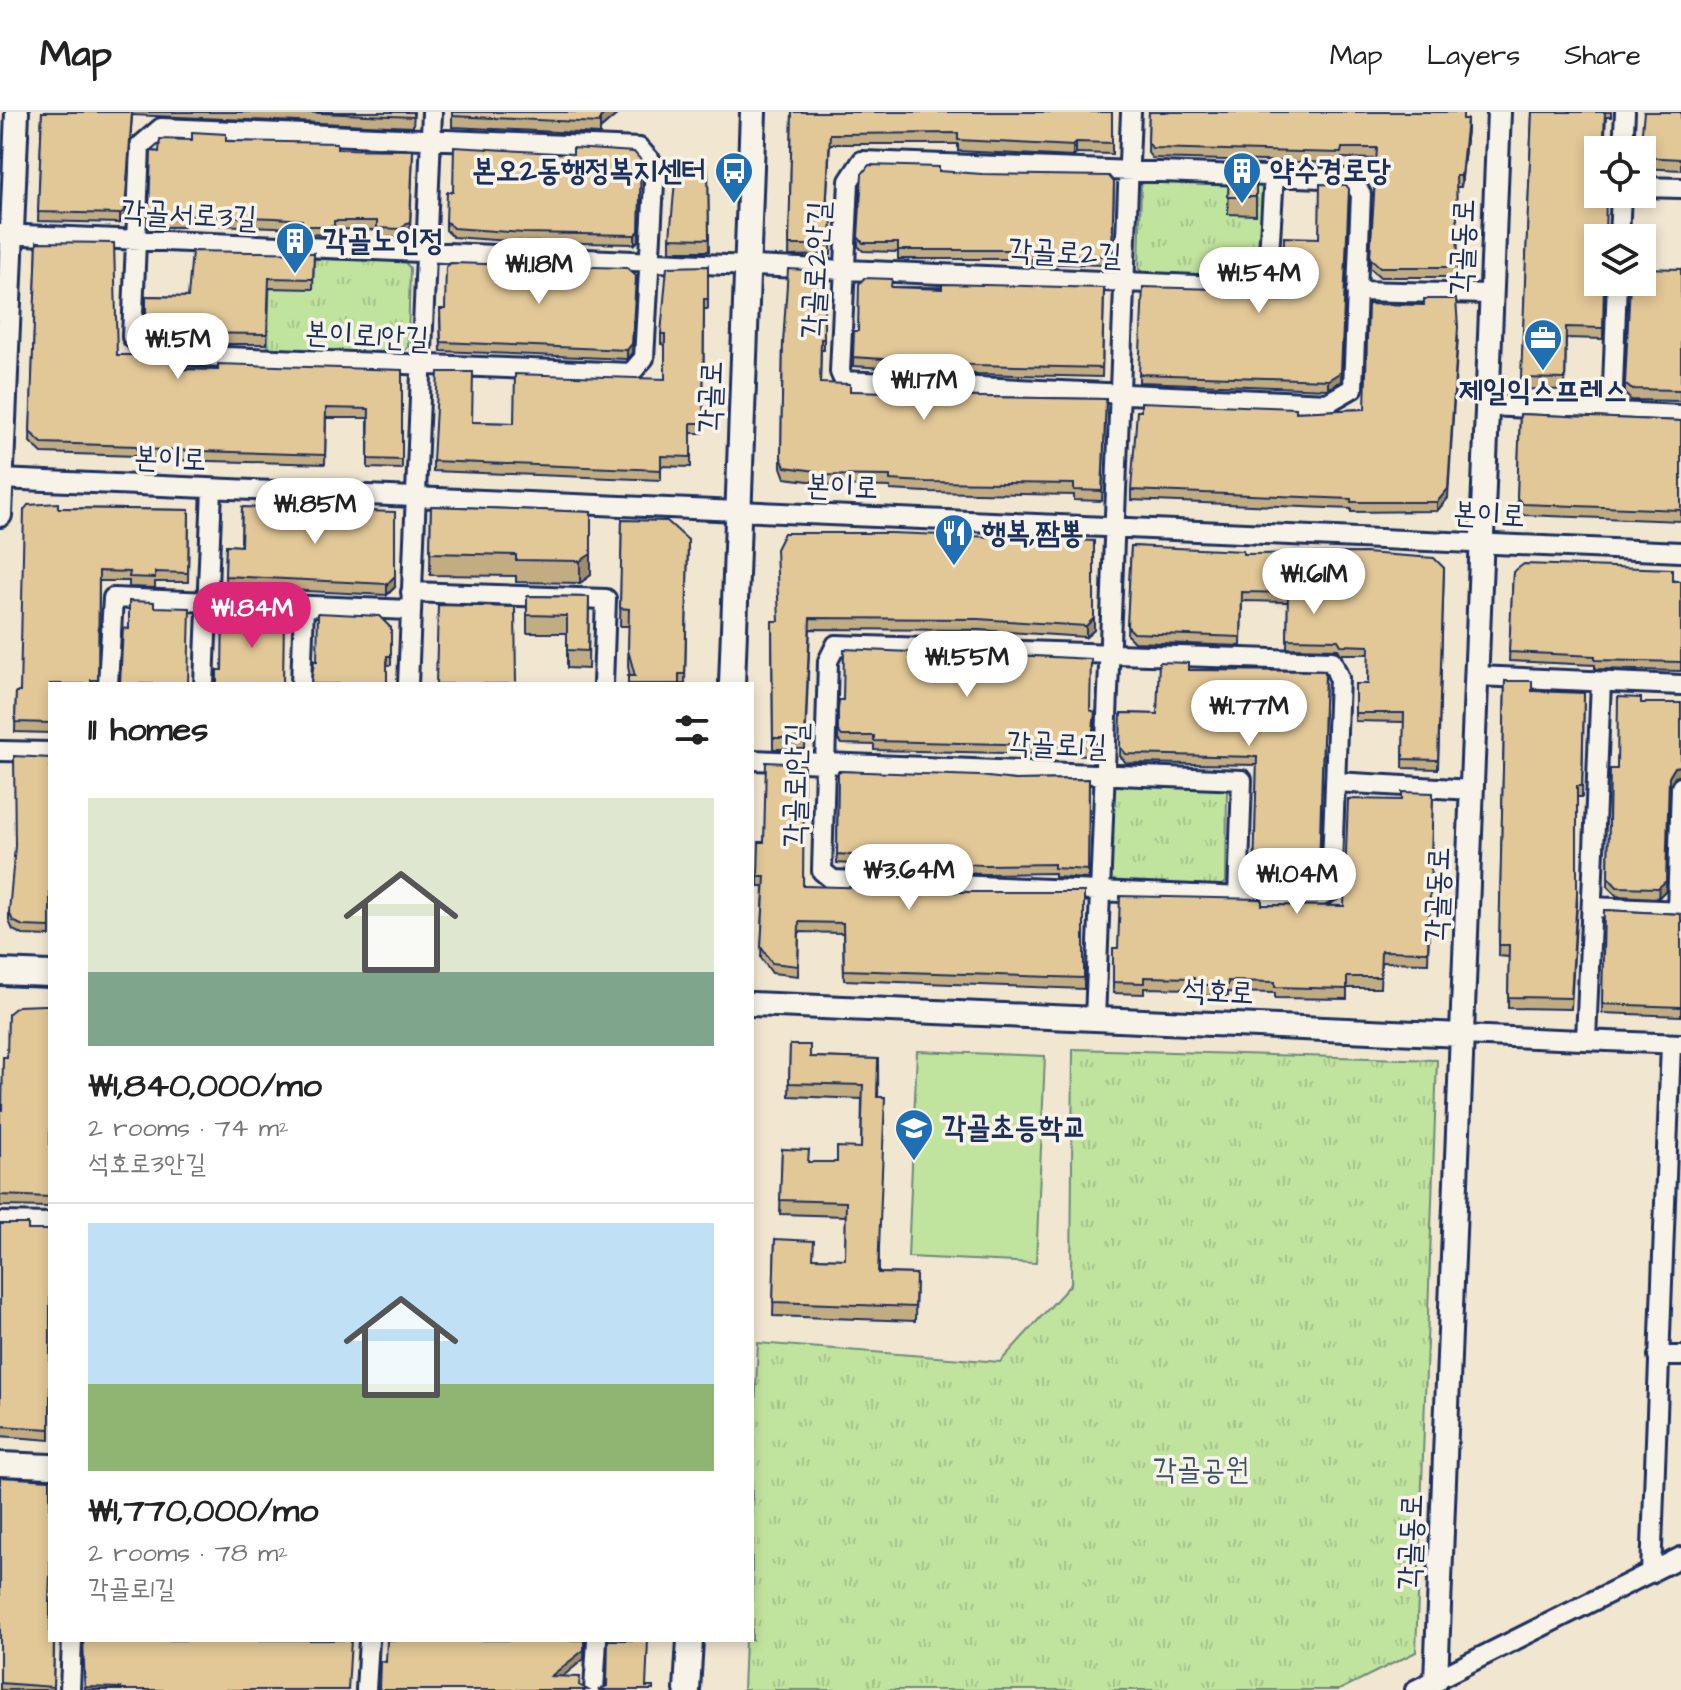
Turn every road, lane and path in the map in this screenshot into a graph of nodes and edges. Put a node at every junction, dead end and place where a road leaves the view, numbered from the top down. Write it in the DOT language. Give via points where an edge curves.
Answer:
graph roads {
  1 [pos="17,112"];
  2 [pos="432,112"];
  3 [pos="753,112"];
  4 [pos="1131,112"];
  5 [pos="1499,112"];
  6 [pos="1625,112"];
  7 [pos="1624,136"];
  8 [pos="431,139"];
  9 [pos="1129,170"];
  10 [pos="1274,174"];
  11 [pos="1656,187"];
  12 [pos="1681,188"];
  13 [pos="6,234"];
  14 [pos="137,240"];
  15 [pos="425,254"];
  16 [pos="651,262"];
  17 [pos="748,265"];
  18 [pos="844,269"];
  19 [pos="1124,284"];
  20 [pos="1356,291"];
  21 [pos="1490,294"];
  22 [pos="1616,296"];
  23 [pos="421,367"];
  24 [pos="1121,395"];
  25 [pos="1489,406"];
  26 [pos="1612,412"];
  27 [pos="1681,415"];
  28 [pos="1,479"];
  29 [pos="212,489"];
  30 [pos="415,497"];
  31 [pos="739,511"];
  32 [pos="0,515"];
  33 [pos="1116,526"];
  34 [pos="1482,542"];
  35 [pos="1681,552"];
  36 [pos="411,601"];
  37 [pos="207,602"];
  38 [pos="304,607"];
  39 [pos="1109,653"];
  40 [pos="1477,676"];
  41 [pos="108,682"];
  42 [pos="204,682"];
  43 [pos="301,682"];
  44 [pos="408,682"];
  45 [pos="603,682"];
  46 [pos="732,682"];
  47 [pos="1601,682"];
  48 [pos="1681,685"];
  49 [pos="0,751"];
  50 [pos="48,752"];
  51 [pos="754,760"];
  52 [pos="825,763"];
  53 [pos="1104,775"];
  54 [pos="1336,782"];
  55 [pos="1681,787"];
  56 [pos="1472,790"];
  57 [pos="1100,892"];
  58 [pos="1238,898"];
  59 [pos="1592,907"];
  60 [pos="1679,910"];
  61 [pos="0,972"];
  62 [pos="48,974"];
  63 [pos="754,1004"];
  64 [pos="1095,1019"];
  65 [pos="1462,1035"];
  66 [pos="1586,1040"];
  67 [pos="1676,1044"];
  68 [pos="0,1222"];
  69 [pos="48,1223"];
  70 [pos="1658,1356"];
  71 [pos="1681,1356"];
  72 [pos="0,1464"];
  73 [pos="48,1466"];
  74 [pos="1681,1557"];
  75 [pos="1651,1573"];
  76 [pos="72,1642"];
  77 [pos="369,1642"];
  78 [pos="597,1642"];
  79 [pos="690,1642"];
  80 [pos="1426,1685"];
  81 [pos="70,1690"];
  82 [pos="366,1690"];
  83 [pos="594,1690"];
  84 [pos="687,1690"];
  1 -- 13 [label="street"];
  2 -- 8 [label="street"];
  3 -- 17 [label="main road, 각골로"];
  4 -- 9 [label="street"];
  5 -- 21 [label="street, 각골동로"];
  6 -- 7 [label="street"];
  8 -- 14 [label="street, 본이로1안길" via="161,128 140,146"];
  8 -- 15 [label="street"];
  8 -- 16 [label="street, 본이로1안길" via="639,148 655,166"];
  9 -- 10 [label="street, 각골로2안길"];
  9 -- 18 [label="street, 각골로2안길" via="862,161 849,181"];
  9 -- 19 [label="street"];
  10 -- 19 [label="street, 각골로2길" via="1267,288"];
  10 -- 20 [label="street, 각골로2안길" via="1351,179 1361,194"];
  11 -- 12 [label="street"];
  13 -- 14 [label="street, 각골서로3길"];
  13 -- 28 [label="street"];
  14 -- 15 [label="street, 각골서로3길"];
  14 -- 23 [label="street, 본이로1안길" via="132,337 148,354"];
  15 -- 16 [label="street, 각골서로3길"];
  15 -- 23 [label="street"];
  16 -- 17 [label="street, 각골서로3길"];
  16 -- 23 [label="street, 본이로1안길" via="644,358 631,373"];
  17 -- 18 [label="street, 각골로2길"];
  17 -- 31 [label="main road, 각골로"];
  18 -- 19 [label="street, 각골로2길"];
  18 -- 24 [label="street, 각골로2안길" via="844,381"];
  19 -- 24 [label="street"];
  20 -- 21 [label="street"];
  20 -- 24 [label="street, 각골로2안길" via="1353,388 1327,403"];
  21 -- 25 [label="street, 각골동로"];
  22 -- 26 [label="street"];
  23 -- 30 [label="street"];
  24 -- 33 [label="street"];
  25 -- 26 [label="street"];
  25 -- 34 [label="street, 각골동로"];
  26 -- 27 [label="street"];
  28 -- 29 [label="street, 본이로"];
  28 -- 32 [label="street"];
  29 -- 30 [label="street, 본이로"];
  29 -- 37 [label="street"];
  30 -- 31 [label="street, 본이로"];
  30 -- 36 [label="street"];
  31 -- 33 [label="street, 본이로"];
  31 -- 46 [label="main road, 각골로"];
  33 -- 34 [label="street, 본이로"];
  33 -- 39 [label="street"];
  34 -- 35 [label="street, 본이로"];
  34 -- 40 [label="street, 각골동로"];
  36 -- 38 [label="street"];
  36 -- 44 [label="street"];
  36 -- 45 [label="street" via="606,599"];
  37 -- 38 [label="street"];
  37 -- 41 [label="street" via="113,598"];
  37 -- 42 [label="street"];
  38 -- 43 [label="street"];
  39 -- 52 [label="street, 각골로1안길" via="836,645 828,661"];
  39 -- 53 [label="street"];
  39 -- 54 [label="street, 각골로1안길" via="1332,661 1339,678"];
  40 -- 47 [label="street"];
  40 -- 56 [label="street, 각골동로"];
  47 -- 48 [label="street"];
  47 -- 59 [label="street"];
  49 -- 50 [label="street"];
  51 -- 52 [label="street, 각골로1길"];
  52 -- 53 [label="street, 각골로1길"];
  52 -- 57 [label="street, 각골로1안길" via="822,871 833,880"];
  53 -- 57 [label="street"];
  53 -- 58 [label="street, 각골로1길" via="1242,780"];
  54 -- 56 [label="street"];
  54 -- 58 [label="street, 각골로1안길" via="1331,891 1314,900"];
  55 -- 60 [label="street"];
  56 -- 65 [label="street, 각골동로"];
  57 -- 58 [label="street, 각골로1안길"];
  57 -- 64 [label="street"];
  59 -- 60 [label="street"];
  59 -- 66 [label="street"];
  61 -- 62 [label="main road"];
  63 -- 64 [label="street, 석호로"];
  64 -- 65 [label="street, 석호로"];
  65 -- 66 [label="street, 석호로"];
  65 -- 80 [label="street, 각골동로"];
  66 -- 67 [label="street, 석호로"];
  67 -- 70 [label="street"];
  68 -- 69 [label="street"];
  70 -- 71 [label="street"];
  70 -- 75 [label="street"];
  72 -- 73 [label="street"];
  74 -- 75 [label="street"];
  75 -- 80 [label="street"];
  76 -- 81 [label="street"];
  77 -- 82 [label="street"];
  78 -- 83 [label="street"];
  79 -- 84 [label="main road"];
}
